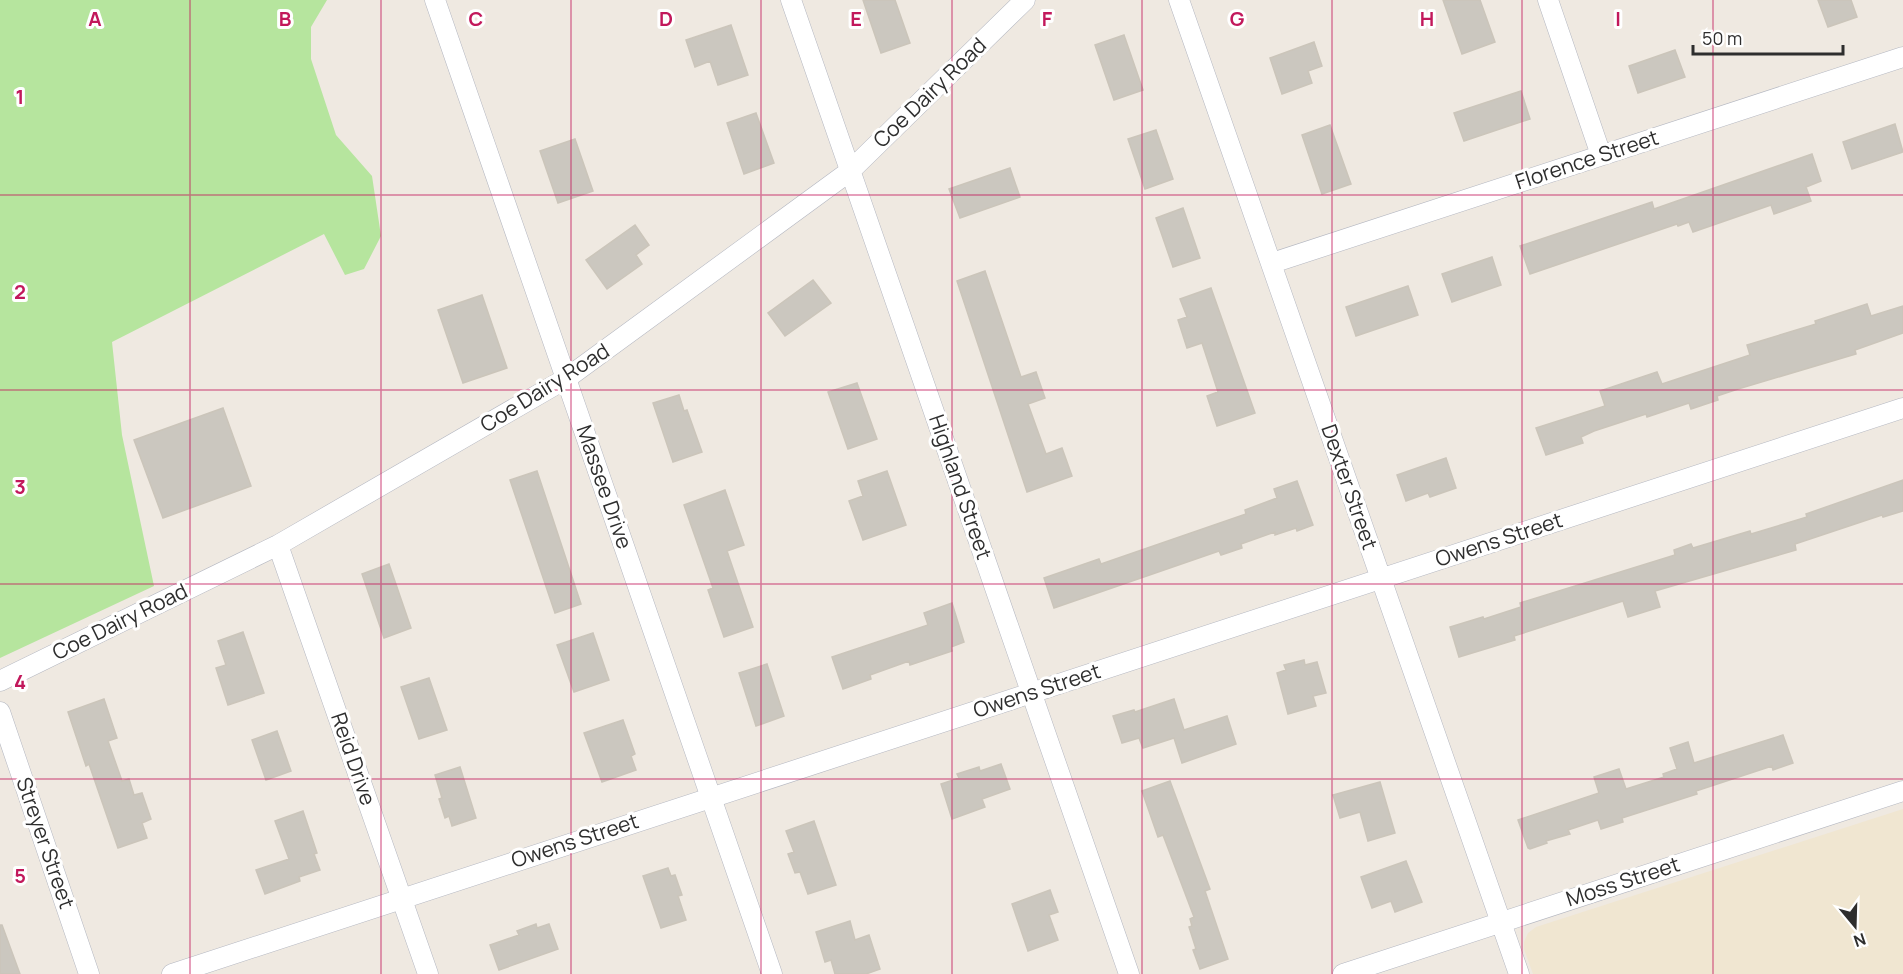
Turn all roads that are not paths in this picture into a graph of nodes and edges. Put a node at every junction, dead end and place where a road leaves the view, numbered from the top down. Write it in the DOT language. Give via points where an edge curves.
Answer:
graph roads {
  1 [pos="435,0"];
  2 [pos="791,0"];
  3 [pos="1025,0"];
  4 [pos="1179,0"];
  5 [pos="1548,0"];
  6 [pos="1903,57"];
  7 [pos="1601,155"];
  8 [pos="850,171"];
  9 [pos="1272,263"];
  10 [pos="567,378"];
  11 [pos="1903,408"];
  12 [pos="278,545"];
  13 [pos="1381,578"];
  14 [pos="0,681"];
  15 [pos="1031,693"];
  16 [pos="0,712"];
  17 [pos="1903,791"];
  18 [pos="711,797"];
  19 [pos="402,898"];
  20 [pos="1500,921"];
  21 [pos="89,974"];
  22 [pos="172,974"];
  23 [pos="428,974"];
  24 [pos="772,974"];
  25 [pos="1129,974"];
  26 [pos="1343,974"];
  27 [pos="1519,974"];
  1 -- 10 [label="street, Massee Drive"];
  2 -- 8 [label="street, Highland Street"];
  3 -- 8 [label="street, Coe Dairy Road"];
  4 -- 9 [label="street, Dexter Street"];
  5 -- 7 [label="street"];
  6 -- 7 [label="street, Florence Street"];
  7 -- 9 [label="street, Florence Street"];
  8 -- 10 [label="street, Coe Dairy Road"];
  8 -- 15 [label="street, Highland Street"];
  9 -- 13 [label="street, Dexter Street"];
  10 -- 12 [label="street, Coe Dairy Road"];
  10 -- 18 [label="street, Massee Drive"];
  11 -- 13 [label="street, Owens Street"];
  12 -- 14 [label="street, Coe Dairy Road"];
  12 -- 19 [label="street, Reid Drive"];
  13 -- 15 [label="street, Owens Street"];
  13 -- 20 [label="street, Dexter Street"];
  15 -- 18 [label="street, Owens Street"];
  15 -- 25 [label="street, Highland Street"];
  16 -- 21 [label="street, Streyer Street"];
  17 -- 20 [label="street, Moss Street"];
  18 -- 19 [label="street, Owens Street"];
  18 -- 24 [label="street, Massee Drive"];
  19 -- 22 [label="street, Owens Street"];
  19 -- 23 [label="street, Reid Drive"];
  20 -- 26 [label="street, Moss Street"];
  20 -- 27 [label="street, Dexter Street"];
}
